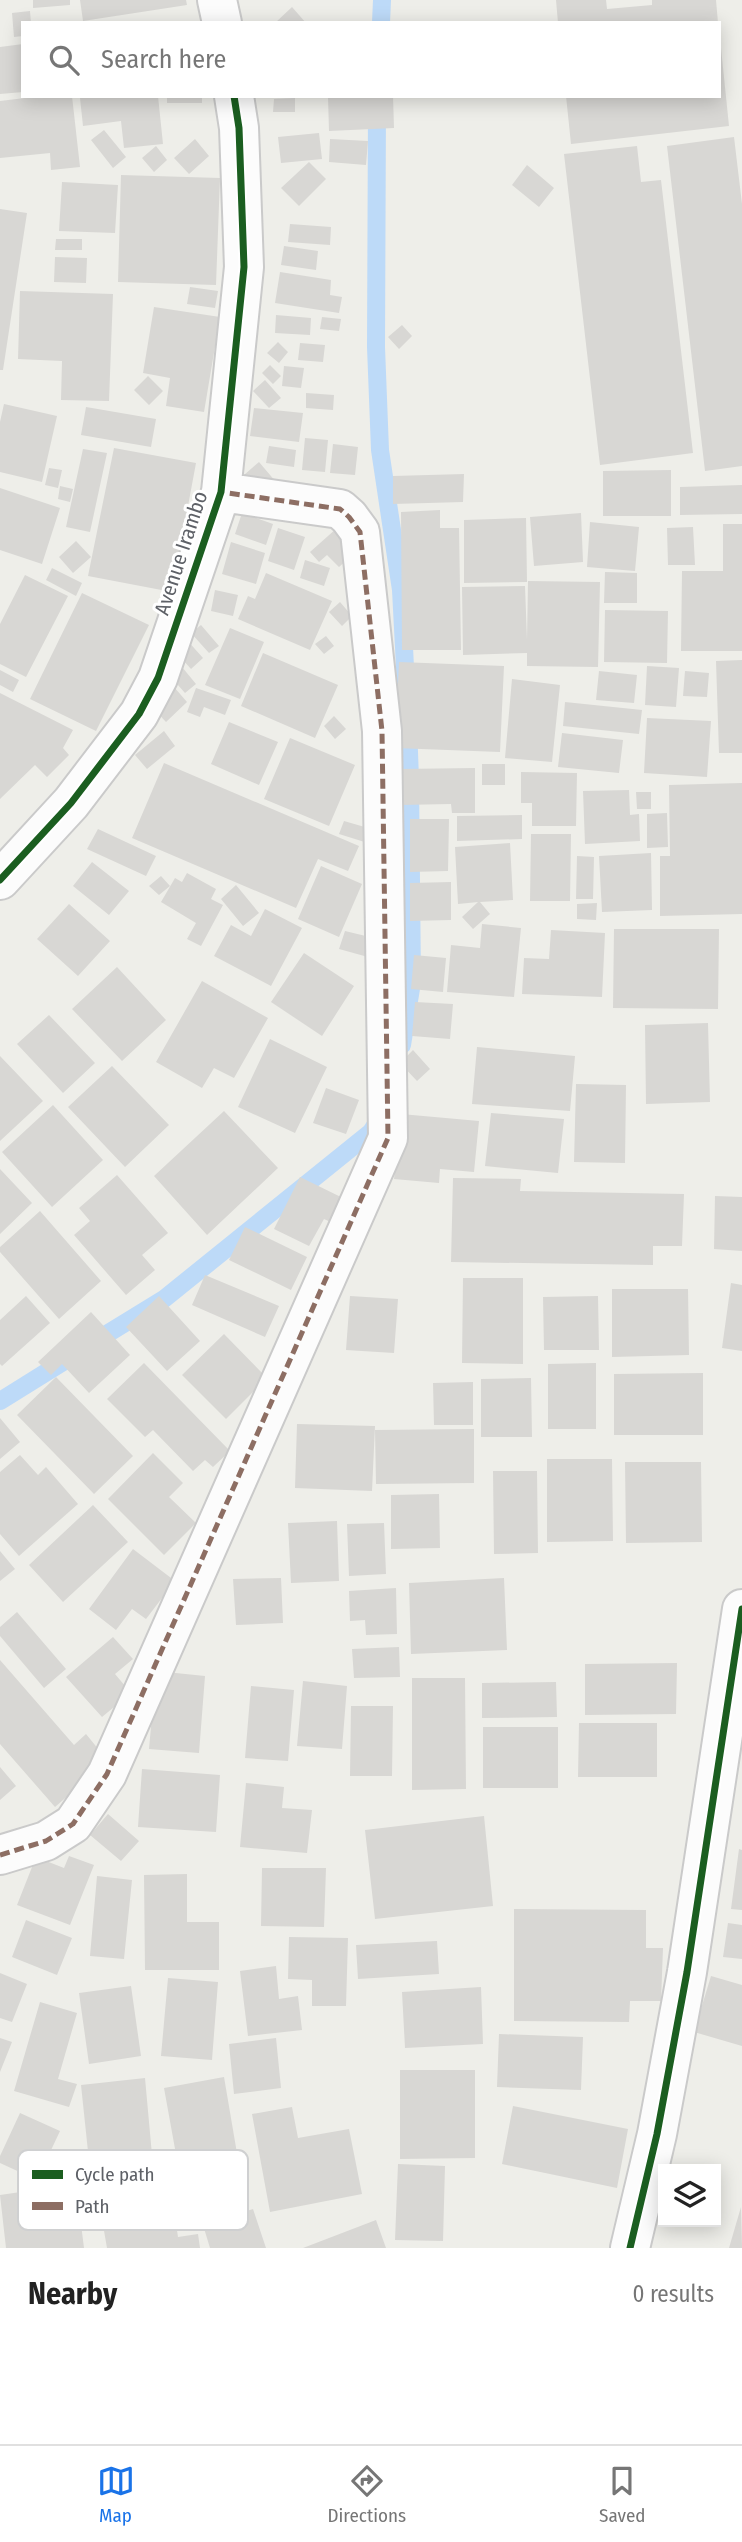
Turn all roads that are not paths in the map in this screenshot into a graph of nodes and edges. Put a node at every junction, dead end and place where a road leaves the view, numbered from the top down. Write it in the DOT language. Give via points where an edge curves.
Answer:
graph roads {
  1 [pos="218,0"];
  2 [pos="222,21"];
  3 [pos="234,98"];
  4 [pos="221,492"];
  5 [pos="0,880"];
  6 [pos="742,1609"];
  7 [pos="0,1855"];
  8 [pos="630,2248"];
  1 -- 2 [label="street"];
  3 -- 4 [label="street, Avenue Irambo" via="244,267"];
  4 -- 5 [label="street, Avenue Irambo" via="158,678 139,714 71,803"];
  4 -- 7 [label="street" via="340,509 360,532 382,731 388,1138 107,1774 73,1824 46,1841"];
  6 -- 8 [label="street" via="687,1972"];
}
